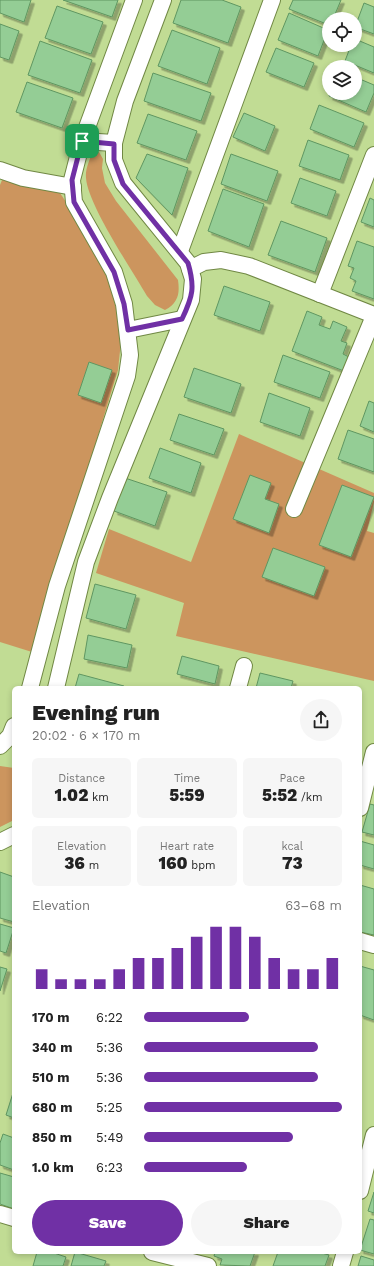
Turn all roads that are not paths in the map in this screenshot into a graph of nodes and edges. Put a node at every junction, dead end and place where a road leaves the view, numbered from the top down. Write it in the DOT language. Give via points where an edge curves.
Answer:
graph roads {
  1 [pos="134,0"];
  2 [pos="163,0"];
  3 [pos="272,0"];
  4 [pos="82,141"];
  5 [pos="114,144"];
  6 [pos="374,155"];
  7 [pos="0,170"];
  8 [pos="73,187"];
  9 [pos="180,251"];
  10 [pos="190,269"];
  11 [pos="320,294"];
  12 [pos="374,316"];
  13 [pos="182,319"];
  14 [pos="128,330"];
  15 [pos="294,509"];
  16 [pos="244,666"];
  17 [pos="31,686"];
  18 [pos="56,686"];
  19 [pos="239,686"];
  20 [pos="374,752"];
  21 [pos="362,800"];
  22 [pos="12,836"];
  23 [pos="0,843"];
  24 [pos="12,849"];
  25 [pos="362,942"];
  26 [pos="374,945"];
  27 [pos="374,1135"];
  28 [pos="362,1183"];
  29 [pos="0,1214"];
  30 [pos="12,1217"];
  31 [pos="164,1254"];
  32 [pos="344,1254"];
  33 [pos="199,1260"];
  34 [pos="341,1266"];
  1 -- 4 [label="street"];
  2 -- 5 [label="street" via="125,101"];
  3 -- 9 [label="street"];
  4 -- 5 [label="street"];
  4 -- 8 [label="street" via="72,180"];
  5 -- 9 [label="street" via="114,160 123,184"];
  6 -- 11 [label="street"];
  7 -- 8 [label="street" via="44,183"];
  8 -- 14 [label="street" via="74,202 114,272 124,304"];
  9 -- 10 [label="street"];
  10 -- 11 [label="street" via="204,262 221,260 248,266"];
  10 -- 13 [label="street" via="193,279 191,300"];
  11 -- 12 [label="street"];
  12 -- 15 [label="street"];
  13 -- 14 [label="street"];
  13 -- 18 [label="street" via="86,562"];
  14 -- 17 [label="street" via="130,355 127,376 57,586"];
  16 -- 19 [label="street"];
  20 -- 21 [label="street"];
  22 -- 23 [label="street"];
  23 -- 24 [label="street"];
  25 -- 26 [label="street"];
  27 -- 28 [label="street"];
  29 -- 30 [label="street"];
  31 -- 33 [label="street"];
  32 -- 34 [label="street"];
}
